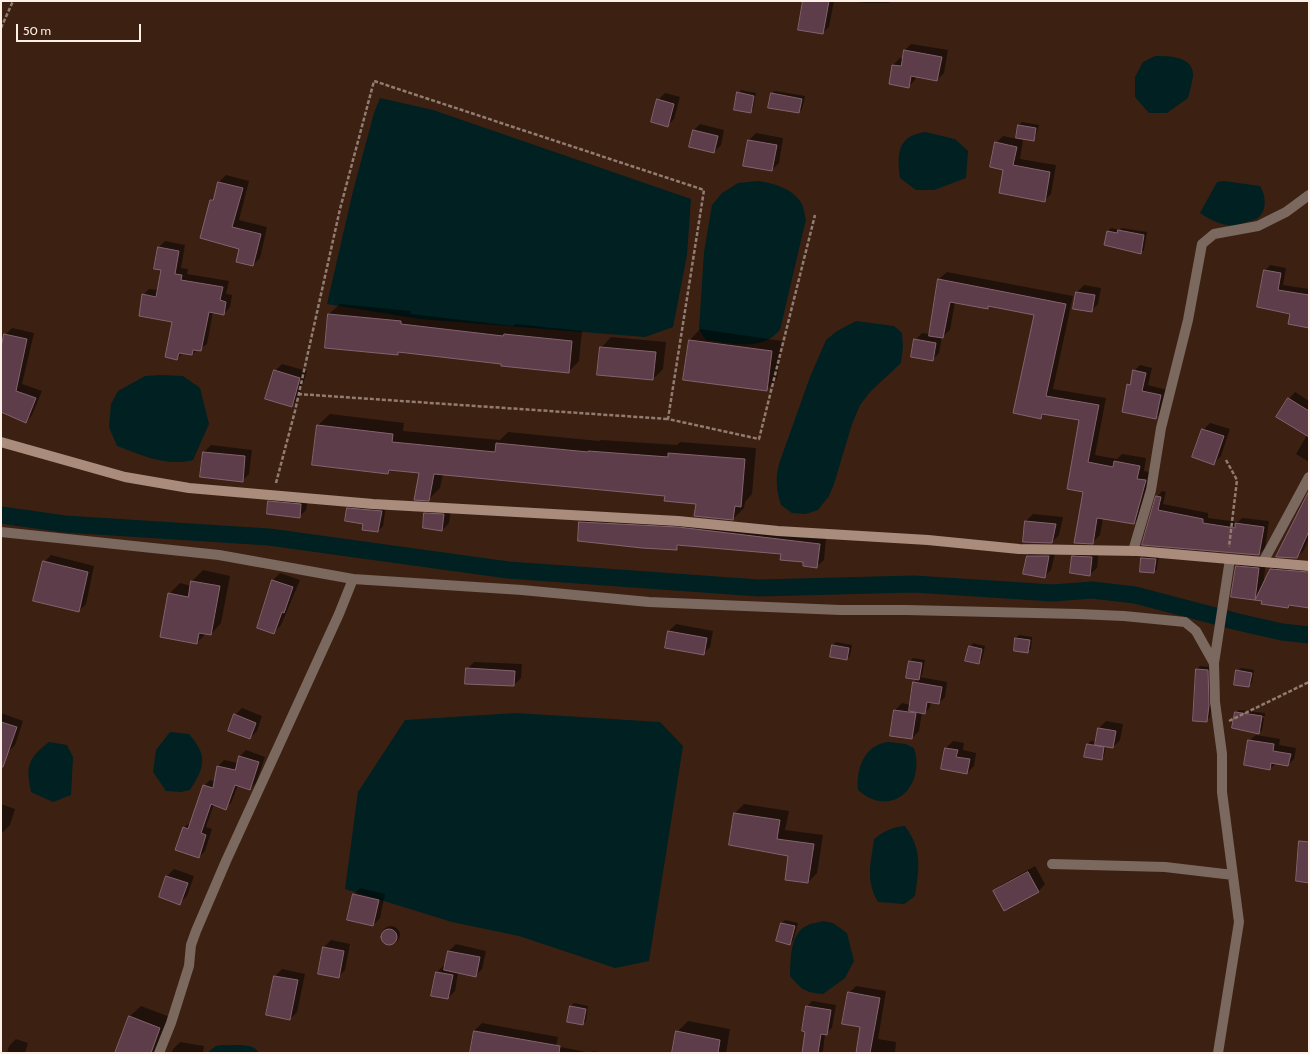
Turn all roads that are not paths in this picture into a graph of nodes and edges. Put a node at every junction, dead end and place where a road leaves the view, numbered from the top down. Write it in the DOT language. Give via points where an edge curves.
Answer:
graph roads {
  1 [pos="1309,195"];
  2 [pos="1,442"];
  3 [pos="1309,477"];
  4 [pos="1,532"];
  5 [pos="1133,551"];
  6 [pos="1229,559"];
  7 [pos="1263,562"];
  8 [pos="1309,566"];
  9 [pos="353,579"];
  10 [pos="1214,663"];
  11 [pos="1052,864"];
  12 [pos="1233,875"];
  13 [pos="158,1053"];
  14 [pos="1218,1053"];
  1 -- 5 [label="street" via="1286,212 1258,226 1214,234 1202,244 1188,320 1161,428 1151,490"];
  2 -- 5 [label="street" via="125,477 189,488 373,504 678,521 778,531 928,540 1019,550"];
  3 -- 7 [label="street"];
  4 -- 9 [label="street" via="219,555"];
  5 -- 6 [label="street"];
  6 -- 7 [label="street"];
  6 -- 10 [label="street"];
  7 -- 8 [label="street"];
  9 -- 10 [label="street" via="746,608 1124,616 1185,622 1196,631"];
  9 -- 13 [label="street" via="196,932 191,946 189,966 171,1023"];
  10 -- 12 [label="street" via="1215,702 1222,754 1222,792"];
  11 -- 12 [label="street" via="1165,867"];
  12 -- 14 [label="street" via="1239,922"];
}
